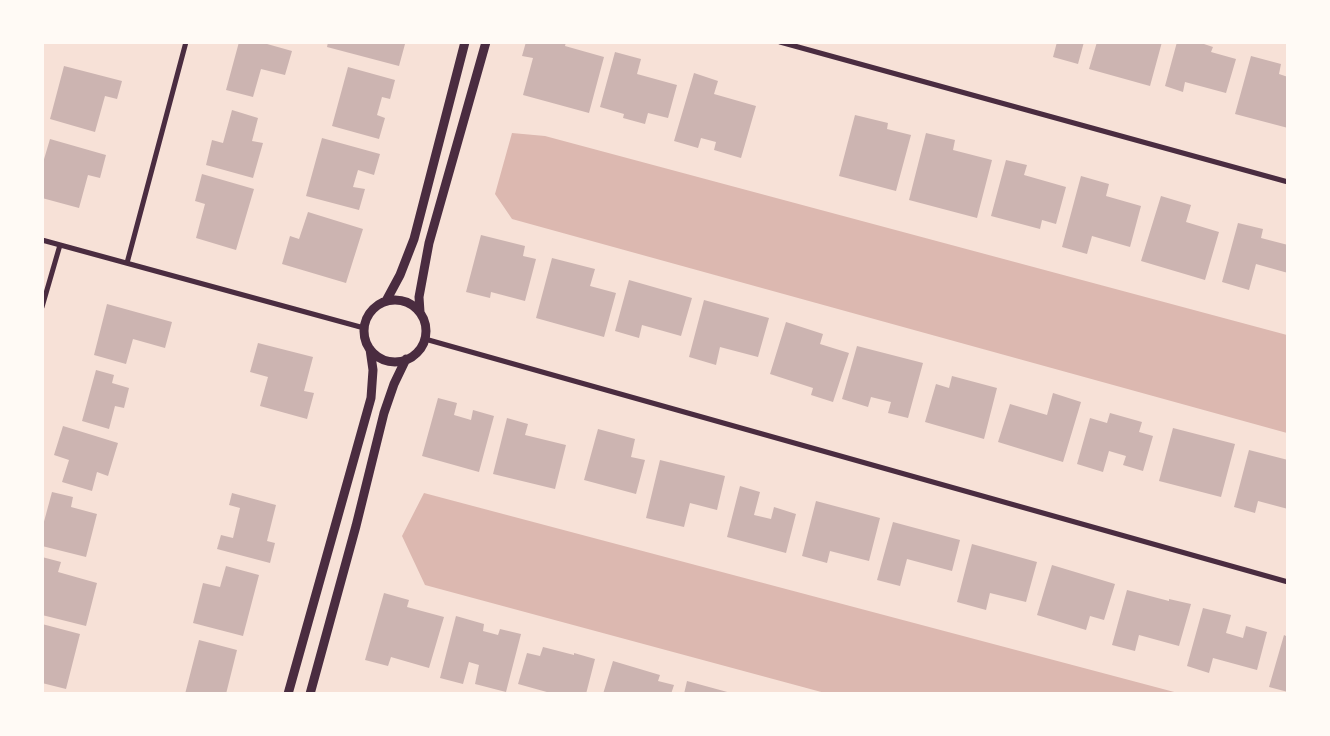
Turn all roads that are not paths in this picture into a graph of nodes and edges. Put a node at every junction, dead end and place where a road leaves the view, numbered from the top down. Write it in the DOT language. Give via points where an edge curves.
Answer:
graph roads {
  1 [pos="186,42"];
  2 [pos="465,42"];
  3 [pos="486,42"];
  4 [pos="780,42"];
  5 [pos="1288,182"];
  6 [pos="42,240"];
  7 [pos="60,245"];
  8 [pos="127,263"];
  9 [pos="386,301"];
  10 [pos="42,307"];
  11 [pos="420,312"];
  12 [pos="364,328"];
  13 [pos="425,339"];
  14 [pos="370,349"];
  15 [pos="406,359"];
  16 [pos="1288,582"];
  17 [pos="288,694"];
  18 [pos="310,694"];
  1 -- 8 [label="street"];
  2 -- 9 [label="street" via="414,239"];
  3 -- 11 [label="street" via="429,244 419,297"];
  4 -- 5 [label="street"];
  6 -- 7 [label="street"];
  7 -- 8 [label="street"];
  7 -- 10 [label="street"];
  8 -- 12 [label="street"];
  9 -- 11 [label="street" via="404,301"];
  9 -- 12 [label="street" via="371,311"];
  11 -- 13 [label="street" via="426,329"];
  12 -- 14 [label="street"];
  13 -- 15 [label="street" via="415,355"];
  13 -- 16 [label="street"];
  14 -- 15 [label="street" via="390,361"];
  14 -- 17 [label="street" via="373,370 371,398"];
  15 -- 18 [label="street" via="384,413"];
}
